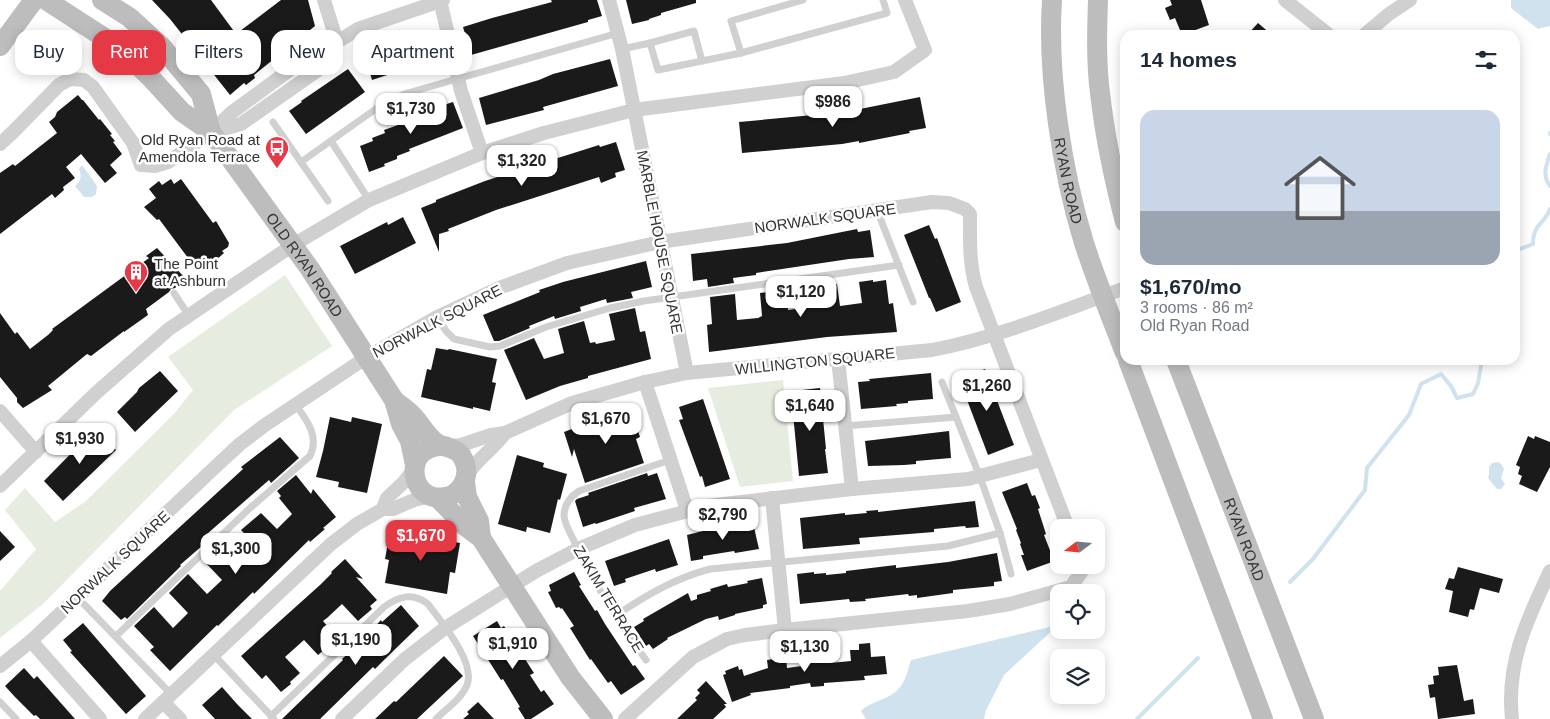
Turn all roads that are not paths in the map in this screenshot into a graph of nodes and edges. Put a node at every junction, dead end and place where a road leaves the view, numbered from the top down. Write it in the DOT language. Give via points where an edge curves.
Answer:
graph roads {
  1 [pos="34,0"];
  2 [pos="46,0"];
  3 [pos="102,0"];
  4 [pos="324,0"];
  5 [pos="441,0"];
  6 [pos="609,0"];
  7 [pos="803,0"];
  8 [pos="883,0"];
  9 [pos="905,0"];
  10 [pos="1052,0"];
  11 [pos="1098,0"];
  12 [pos="1286,0"];
  13 [pos="1410,0"];
  14 [pos="333,30"];
  15 [pos="1323,30"];
  16 [pos="1370,30"];
  17 [pos="618,33"];
  18 [pos="343,38"];
  19 [pos="650,43"];
  20 [pos="0,46"];
  21 [pos="622,50"];
  22 [pos="741,53"];
  23 [pos="702,61"];
  24 [pos="310,75"];
  25 [pos="458,78"];
  26 [pos="634,110"];
  27 [pos="273,122"];
  28 [pos="211,132"];
  29 [pos="331,141"];
  30 [pos="0,144"];
  31 [pos="482,153"];
  32 [pos="301,162"];
  33 [pos="369,200"];
  34 [pos="328,201"];
  35 [pos="1120,203"];
  36 [pos="877,210"];
  37 [pos="660,242"];
  38 [pos="293,245"];
  39 [pos="899,265"];
  40 [pos="1120,290"];
  41 [pos="174,293"];
  42 [pos="671,296"];
  43 [pos="1103,296"];
  44 [pos="913,302"];
  45 [pos="189,316"];
  46 [pos="437,317"];
  47 [pos="994,336"];
  48 [pos="1120,340"];
  49 [pos="367,357"];
  50 [pos="838,359"];
  51 [pos="1130,365"];
  52 [pos="1178,365"];
  53 [pos="687,374"];
  54 [pos="645,382"];
  55 [pos="942,382"];
  56 [pos="394,400"];
  57 [pos="295,403"];
  58 [pos="0,411"];
  59 [pos="956,417"];
  60 [pos="846,426"];
  61 [pos="505,433"];
  62 [pos="446,446"];
  63 [pos="36,452"];
  64 [pos="670,460"];
  65 [pos="1041,460"];
  66 [pos="415,467"];
  67 [pos="980,477"];
  68 [pos="465,480"];
  69 [pos="0,486"];
  70 [pos="852,489"];
  71 [pos="435,497"];
  72 [pos="772,498"];
  73 [pos="383,509"];
  74 [pos="687,510"];
  75 [pos="1064,519"];
  76 [pos="1000,533"];
  77 [pos="481,538"];
  78 [pos="578,549"];
  79 [pos="779,563"];
  80 [pos="1550,571"];
  81 [pos="1011,574"];
  82 [pos="1078,574"];
  83 [pos="512,586"];
  84 [pos="77,597"];
  85 [pos="615,616"];
  86 [pos="445,628"];
  87 [pos="785,630"];
  88 [pos="116,636"];
  89 [pos="31,641"];
  90 [pos="213,654"];
  91 [pos="646,660"];
  92 [pos="0,666"];
  93 [pos="167,698"];
  94 [pos="0,702"];
  95 [pos="14,718"];
  96 [pos="273,718"];
  97 [pos="100,719"];
  98 [pos="145,719"];
  99 [pos="180,719"];
  100 [pos="342,719"];
  101 [pos="436,719"];
  102 [pos="603,719"];
  103 [pos="625,719"];
  104 [pos="1263,719"];
  105 [pos="1314,719"];
  106 [pos="1512,719"];
  1 -- 20 [label="main road"];
  2 -- 28 [label="main road, OLD RYAN ROAD" via="117,46 182,112"];
  3 -- 28 [label="main road, OLD RYAN ROAD" via="129,17 162,47 201,94"];
  4 -- 14 [label="street"];
  5 -- 18 [label="street" via="358,29"];
  5 -- 25 [label="street"];
  6 -- 17 [label="street, MARBLE HOUSE SQUARE"];
  7 -- 22 [label="lane" via="731,21"];
  8 -- 22 [label="lane" via="887,13"];
  9 -- 26 [label="street" via="925,50 894,72 844,83"];
  10 -- 43 [label="main road, RYAN ROAD" via="1051,44 1062,147 1084,242"];
  11 -- 35 [label="main road" via="1099,91"];
  12 -- 15 [label="street"];
  13 -- 16 [label="street"];
  17 -- 21 [label="street, MARBLE HOUSE SQUARE"];
  17 -- 25 [label="lane"];
  19 -- 21 [label="lane"];
  19 -- 23 [label="lane" via="658,70"];
  19 -- 23 [label="lane" via="694,31"];
  21 -- 26 [label="street, MARBLE HOUSE SQUARE"];
  22 -- 23 [label="lane"];
  24 -- 28 [label="street" via="241,124"];
  25 -- 29 [label="lane" via="404,94 377,108"];
  25 -- 31 [label="street"];
  26 -- 31 [label="street" via="544,132"];
  26 -- 37 [label="street, MARBLE HOUSE SQUARE"];
  27 -- 32 [label="lane"];
  28 -- 30 [label="street" via="168,162 155,166 141,165 133,143 93,88 84,80 70,79 58,84"];
  28 -- 38 [label="main road, OLD RYAN ROAD"];
  29 -- 32 [label="lane"];
  29 -- 33 [label="lane"];
  31 -- 33 [label="street"];
  32 -- 34 [label="lane"];
  33 -- 38 [label="street"];
  36 -- 37 [label="street, NORWALK SQUARE"];
  36 -- 39 [label="lane"];
  36 -- 47 [label="street, NORWALK SQUARE" via="942,202 965,209 970,214 971,270"];
  37 -- 42 [label="street, MARBLE HOUSE SQUARE"];
  37 -- 46 [label="street, NORWALK SQUARE" via="567,263 499,288"];
  38 -- 45 [label="street"];
  38 -- 49 [label="main road, OLD RYAN ROAD"];
  39 -- 42 [label="lane"];
  39 -- 44 [label="lane"];
  40 -- 43 [label="street, WILLINGTON SQUARE"];
  41 -- 45 [label="lane"];
  42 -- 46 [label="lane" via="610,308 490,347 454,339"];
  42 -- 53 [label="street, MARBLE HOUSE SQUARE"];
  43 -- 47 [label="street, WILLINGTON SQUARE"];
  43 -- 48 [label="main road, RYAN ROAD"];
  45 -- 63 [label="street" via="132,361"];
  46 -- 49 [label="street, NORWALK SQUARE"];
  47 -- 50 [label="street, WILLINGTON SQUARE" via="932,350"];
  47 -- 65 [label="street"];
  49 -- 56 [label="main road, OLD RYAN ROAD"];
  49 -- 57 [label="street, NORWALK SQUARE"];
  50 -- 53 [label="street, WILLINGTON SQUARE"];
  50 -- 60 [label="street"];
  51 -- 104 [label="main road"];
  52 -- 105 [label="main road, RYAN ROAD"];
  53 -- 54 [label="street, WILLINGTON SQUARE"];
  54 -- 61 [label="street, WILLINGTON SQUARE" via="572,403"];
  54 -- 64 [label="street"];
  55 -- 59 [label="lane"];
  56 -- 62 [label="main road, OLD RYAN ROAD" via="434,441"];
  56 -- 66 [label="main road, OLD RYAN ROAD" via="410,441"];
  57 -- 84 [label="street, NORWALK SQUARE" via="240,444"];
  57 -- 88 [label="lane" via="314,438 310,456 250,508"];
  58 -- 63 [label="street"];
  59 -- 60 [label="lane"];
  59 -- 67 [label="lane"];
  60 -- 70 [label="street"];
  61 -- 62 [label="street, WILLINGTON SQUARE"];
  61 -- 68 [label="street, WILLINGTON SQUARE" via="478,460"];
  62 -- 66 [label="main road" via="438,445 423,451"];
  62 -- 68 [label="main road, OLD RYAN ROAD" via="462,456"];
  63 -- 69 [label="street"];
  64 -- 74 [label="street"];
  64 -- 78 [label="lane, ZAKIM TERRACE" via="572,495 564,515"];
  65 -- 67 [label="street"];
  65 -- 75 [label="street"];
  66 -- 71 [label="main road, OLD RYAN ROAD" via="415,480 419,487"];
  66 -- 73 [label="street" via="387,498"];
  67 -- 70 [label="street"];
  67 -- 76 [label="lane"];
  68 -- 71 [label="main road" via="454,494"];
  68 -- 77 [label="main road, OLD RYAN ROAD" via="468,497 479,520"];
  70 -- 72 [label="street"];
  71 -- 73 [label="street"];
  71 -- 77 [label="main road, OLD RYAN ROAD"];
  72 -- 74 [label="street"];
  72 -- 79 [label="street"];
  73 -- 90 [label="street" via="357,524 317,555"];
  74 -- 78 [label="street" via="634,525"];
  76 -- 79 [label="lane" via="948,546"];
  76 -- 81 [label="lane"];
  77 -- 83 [label="main road, OLD RYAN ROAD"];
  78 -- 83 [label="street"];
  78 -- 85 [label="lane, ZAKIM TERRACE"];
  79 -- 85 [label="lane" via="725,567 692,574 649,593"];
  79 -- 87 [label="street"];
  80 -- 106 [label="street" via="1518,646 1511,688"];
  82 -- 87 [label="street" via="1071,587 1010,604"];
  83 -- 86 [label="street"];
  83 -- 102 [label="main road, OLD RYAN ROAD" via="570,677"];
  84 -- 88 [label="lane"];
  84 -- 89 [label="street, NORWALK SQUARE"];
  85 -- 91 [label="lane, ZAKIM TERRACE"];
  86 -- 96 [label="lane" via="423,600 409,596 392,601"];
  86 -- 100 [label="street" via="405,659"];
  86 -- 101 [label="lane" via="465,660 469,675 464,690"];
  87 -- 103 [label="street" via="727,639 707,648"];
  88 -- 93 [label="lane"];
  89 -- 92 [label="street, NORWALK SQUARE"];
  89 -- 97 [label="street"];
  90 -- 93 [label="street"];
  90 -- 96 [label="lane"];
  93 -- 98 [label="street"];
  93 -- 99 [label="street"];
  94 -- 95 [label="lane"];
}
